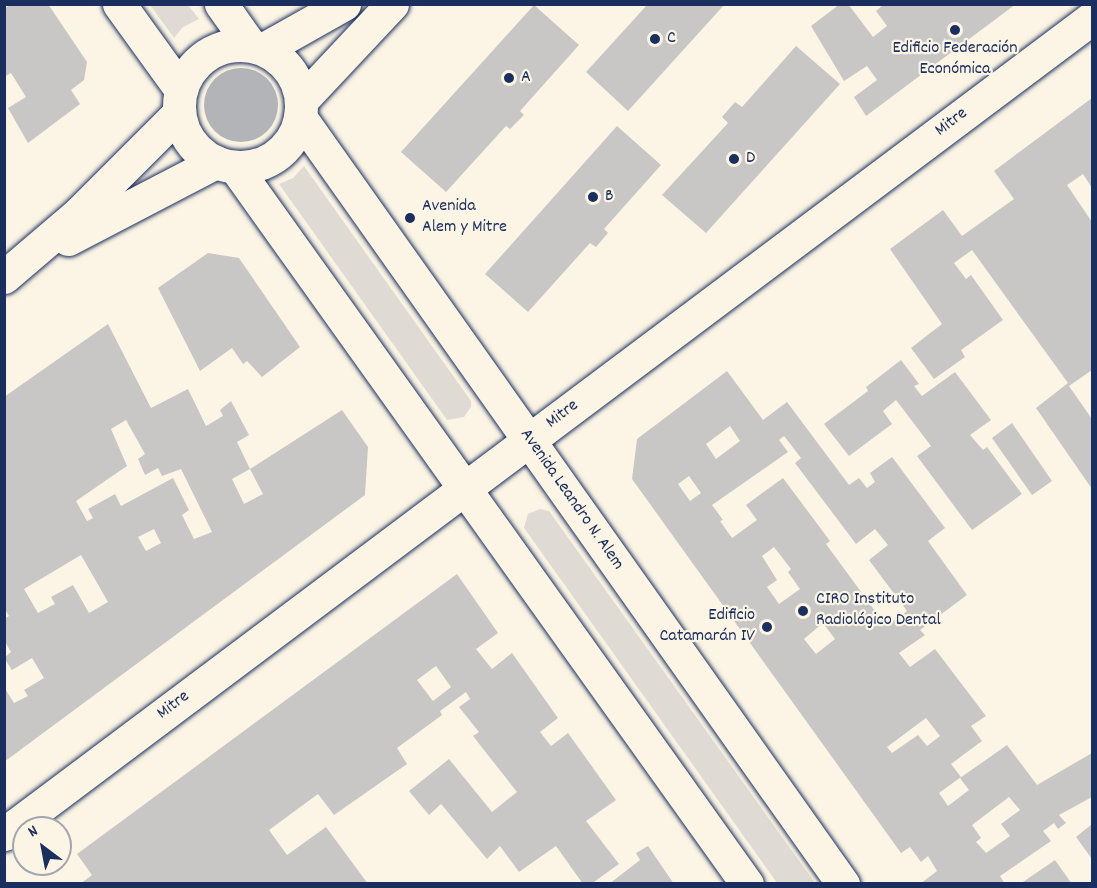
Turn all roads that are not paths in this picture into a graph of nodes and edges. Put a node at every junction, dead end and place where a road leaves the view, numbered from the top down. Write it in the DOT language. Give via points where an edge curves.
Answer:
graph roads {
  1 [pos="119,4"];
  2 [pos="221,4"];
  3 [pos="344,4"];
  4 [pos="392,4"];
  5 [pos="1092,18"];
  6 [pos="257,47"];
  7 [pos="179,102"];
  8 [pos="301,109"];
  9 [pos="225,164"];
  10 [pos="7,275"];
  11 [pos="528,440"];
  12 [pos="465,488"];
  13 [pos="4,834"];
  14 [pos="747,884"];
  15 [pos="843,884"];
  1 -- 7 [label="street"];
  2 -- 6 [label="street"];
  3 -- 6 [label="street"];
  4 -- 8 [label="street"];
  5 -- 11 [label="street, Mitre"];
  6 -- 7 [label="street" via="232,45 214,49 188,73"];
  6 -- 8 [label="street" via="278,58 289,70"];
  7 -- 9 [label="street" via="191,143"];
  7 -- 10 [label="street" via="86,206"];
  8 -- 9 [label="street" via="294,133 270,159 253,165"];
  8 -- 11 [label="street, Avenida Leandro N. Alem"];
  9 -- 10 [label="street" via="138,201"];
  9 -- 12 [label="street"];
  11 -- 12 [label="street, Mitre"];
  11 -- 15 [label="street, Avenida Leandro N. Alem"];
  12 -- 13 [label="street, Mitre"];
  12 -- 14 [label="street"];
}
